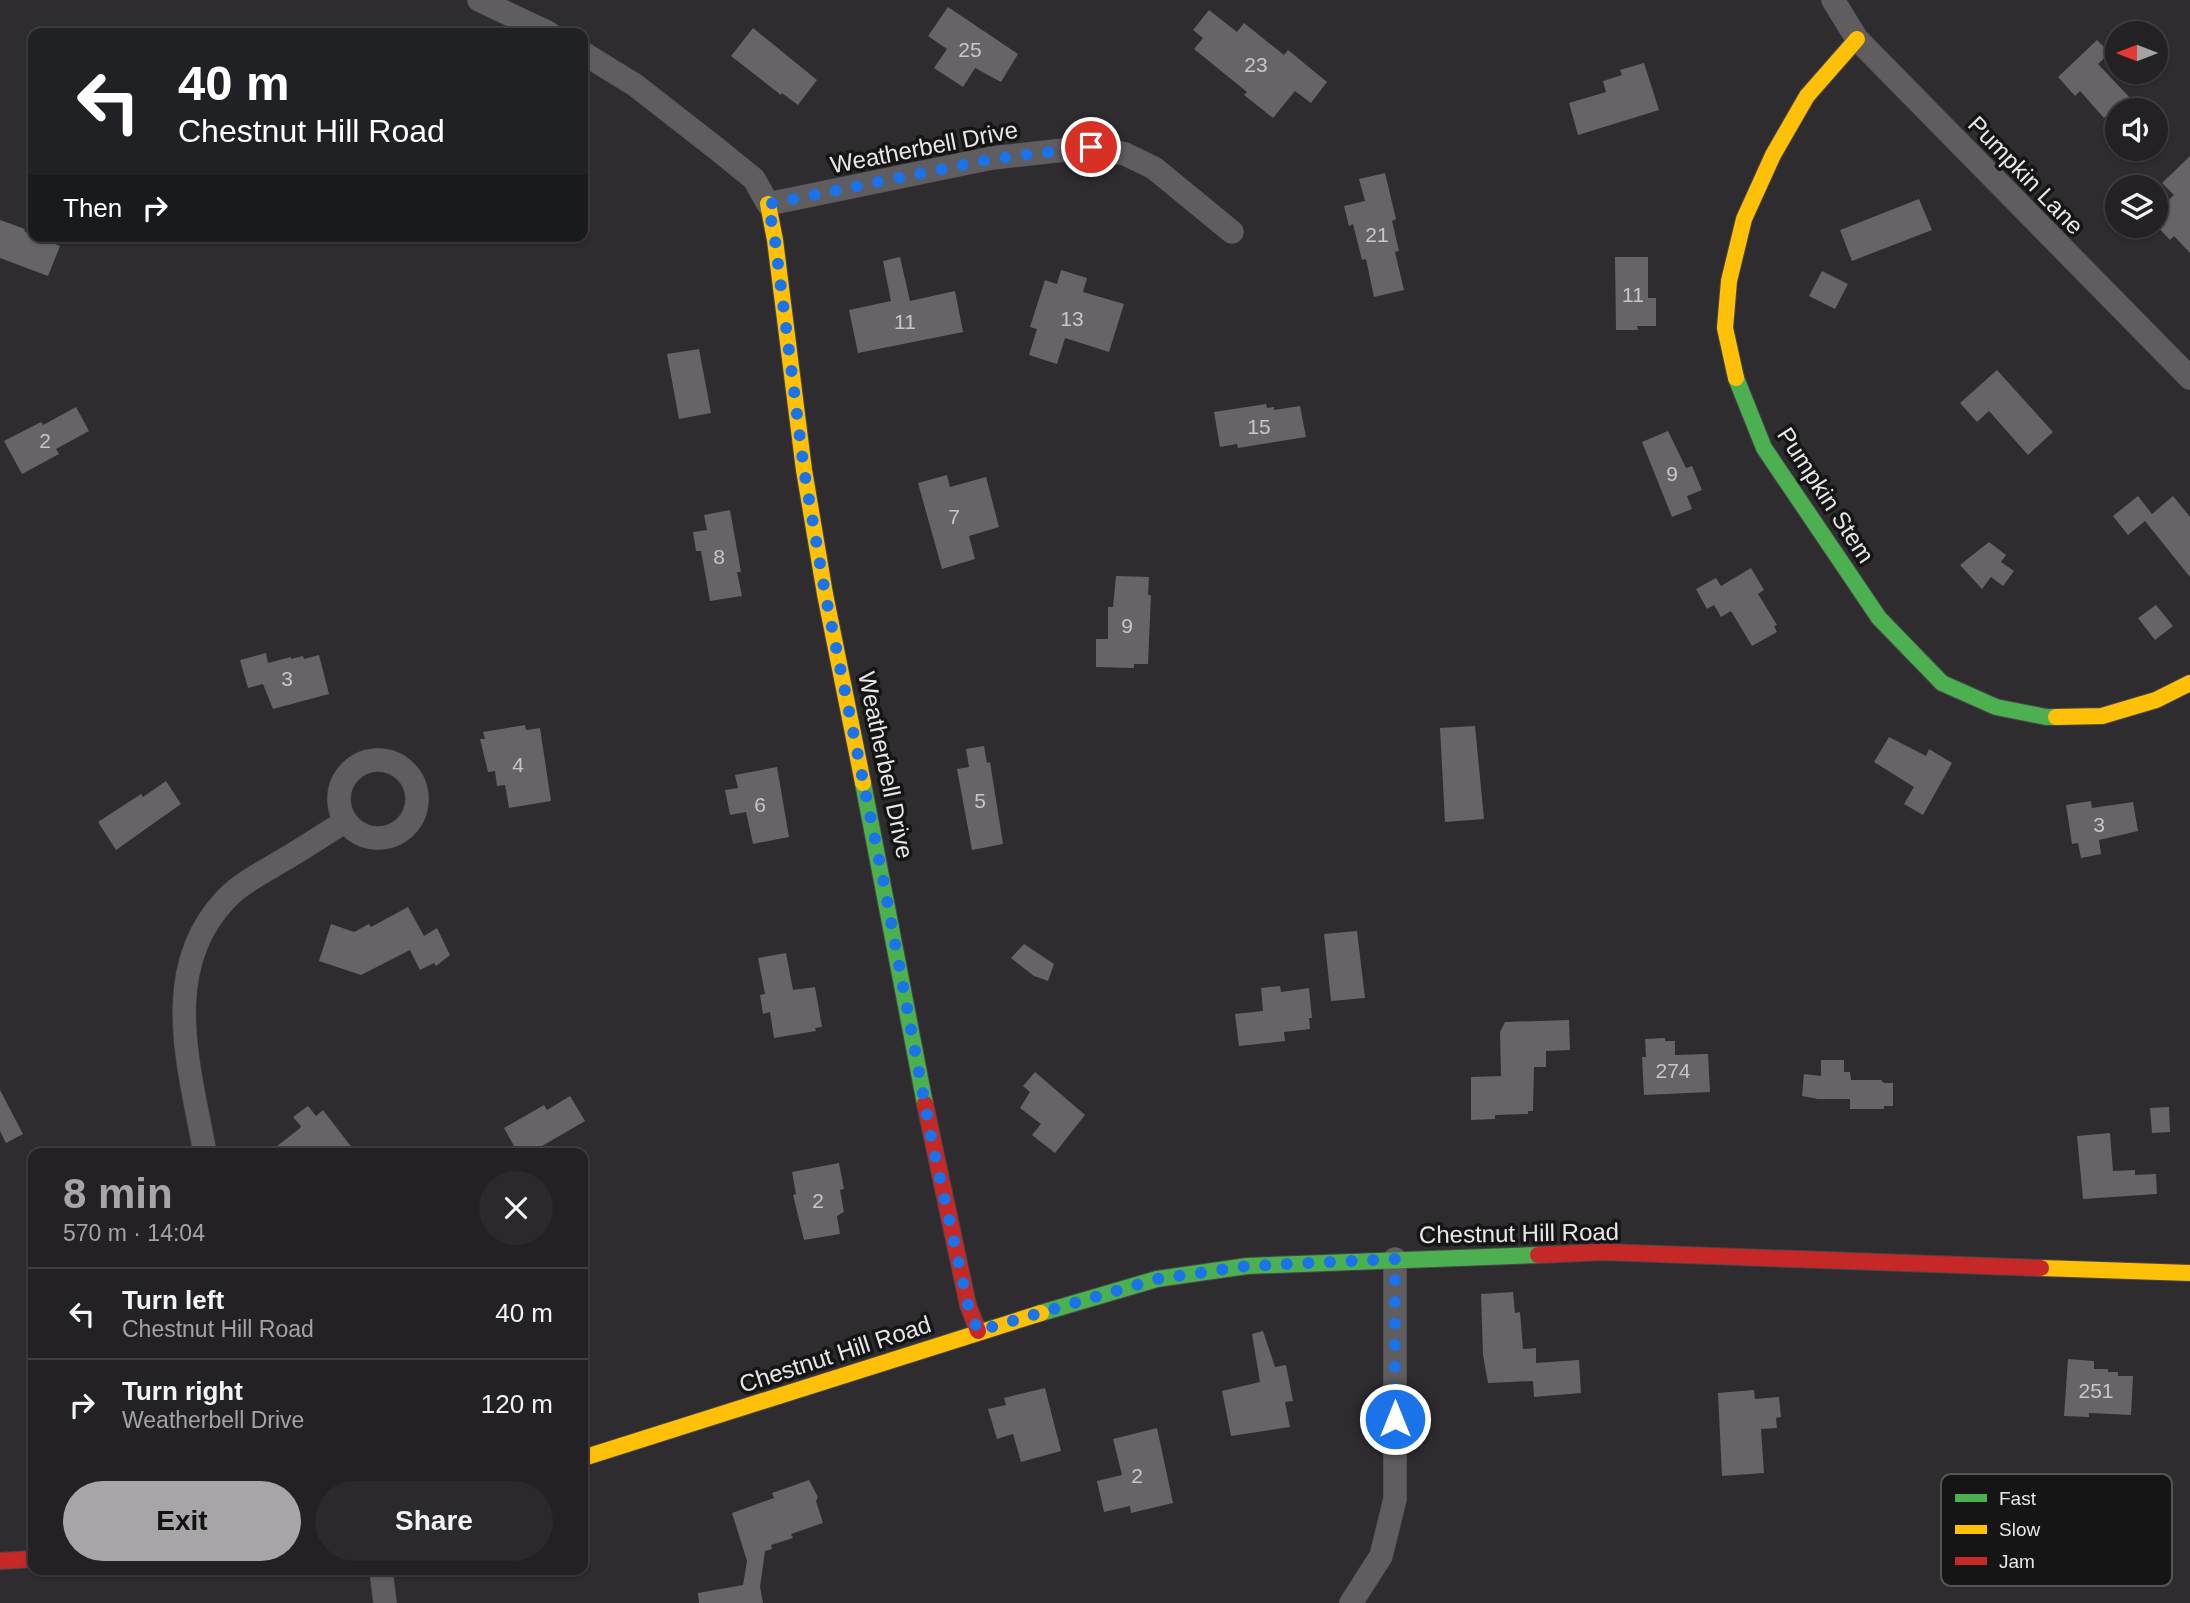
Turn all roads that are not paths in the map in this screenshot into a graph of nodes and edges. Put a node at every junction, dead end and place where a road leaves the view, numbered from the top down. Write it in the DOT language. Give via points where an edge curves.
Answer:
graph roads {
  1 [pos="480,0"];
  2 [pos="1833,0"];
  3 [pos="539,28"];
  4 [pos="1857,39"];
  5 [pos="588,56"];
  6 [pos="768,204"];
  7 [pos="1232,232"];
  8 [pos="2190,378"];
  9 [pos="2190,683"];
  10 [pos="346,821"];
  11 [pos="204,1148"];
  12 [pos="1395,1259"];
  13 [pos="2190,1273"];
  14 [pos="978,1331"];
  15 [pos="588,1456"];
  16 [pos="28,1559"];
  17 [pos="0,1561"];
  18 [pos="382,1575"];
  19 [pos="385,1603"];
  20 [pos="1351,1603"];
  1 -- 3 [label="street"];
  2 -- 4 [label="street, Pumpkin Lane"];
  4 -- 8 [label="street, Pumpkin Lane"];
  4 -- 9 [label="street, Pumpkin Stem" via="1807,96 1773,155 1744,219 1729,281 1725,328 1739,389 1765,448 1879,618 1942,683 1996,708 2046,717 2102,716"];
  5 -- 6 [label="street, Weatherbell Drive" via="635,85 754,179"];
  6 -- 7 [label="street, Weatherbell Drive" via="992,159 1091,147 1125,154 1154,168"];
  6 -- 14 [label="street, Weatherbell Drive" via="825,593 932,1142 968,1305"];
  10 -- 11 [label="street" via="256,875 226,899 192,951 183,1022"];
  12 -- 13 [label="street, Chestnut Hill Road" via="1604,1252"];
  12 -- 14 [label="street, Chestnut Hill Road" via="1268,1264 1157,1279"];
  12 -- 20 [label="street" via="1395,1499 1381,1556"];
  14 -- 15 [label="street, Chestnut Hill Road"];
  16 -- 17 [label="street"];
  18 -- 19 [label="street"];
}
